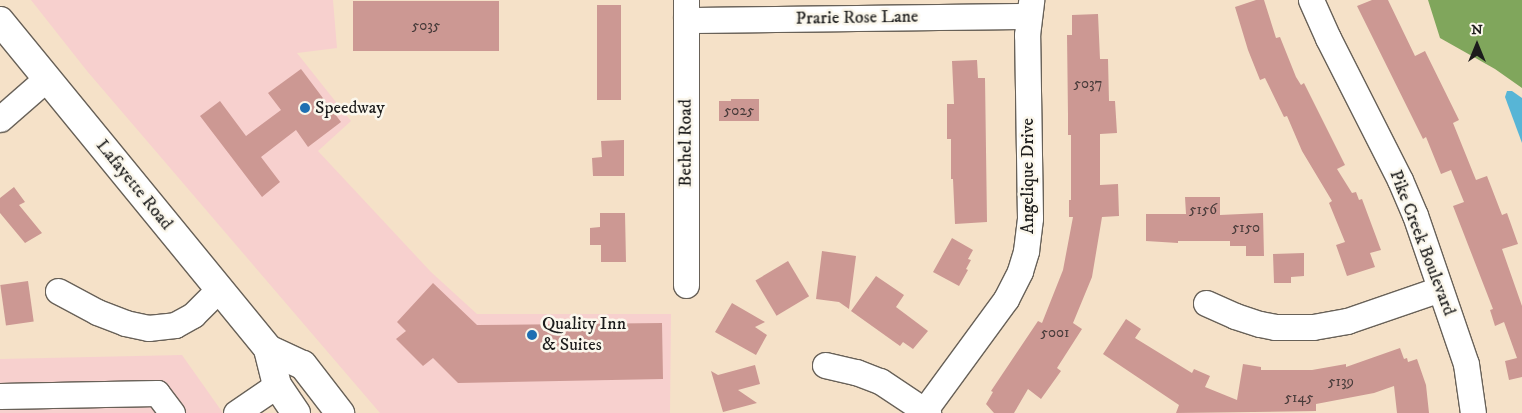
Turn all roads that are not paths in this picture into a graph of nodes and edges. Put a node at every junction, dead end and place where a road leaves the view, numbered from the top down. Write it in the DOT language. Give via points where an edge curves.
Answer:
graph roads {
  1 [pos="1312,0"];
  2 [pos="1029,8"];
  3 [pos="686,10"];
  4 [pos="0,21"];
  5 [pos="47,78"];
  6 [pos="0,119"];
  7 [pos="686,285"];
  8 [pos="220,289"];
  9 [pos="1440,289"];
  10 [pos="58,291"];
  11 [pos="1206,303"];
  12 [pos="268,349"];
  13 [pos="825,365"];
  14 [pos="277,386"];
  15 [pos="0,396"];
  16 [pos="75,404"];
  17 [pos="926,412"];
  18 [pos="172,413"];
  19 [pos="236,413"];
  20 [pos="296,413"];
  21 [pos="340,413"];
  22 [pos="1473,413"];
  1 -- 9 [label="street, Pike Creek Boulevard" via="1400,180"];
  2 -- 3 [label="street, Prarie Rose Lane"];
  2 -- 17 [label="street, Angelique Drive" via="1030,218 1026,251 1006,299"];
  3 -- 7 [label="street, Bethel Road"];
  4 -- 5 [label="main road, Lafayette Road"];
  5 -- 6 [label="street"];
  5 -- 8 [label="main road, Lafayette Road"];
  8 -- 10 [label="street" via="193,315 175,325 148,328 104,315"];
  8 -- 12 [label="main road, Lafayette Road"];
  9 -- 11 [label="street" via="1347,321 1313,327 1260,324"];
  9 -- 22 [label="street, Pike Creek Boulevard" via="1466,364"];
  12 -- 14 [label="main road, Lafayette Road"];
  12 -- 21 [label="main road, Lafayette Road" via="303,366"];
  13 -- 17 [label="street" via="880,381"];
  14 -- 19 [label="street"];
  14 -- 20 [label="main road, Lafayette Road"];
  15 -- 16 [label="street"];
  16 -- 18 [label="street" via="157,393"];
}
